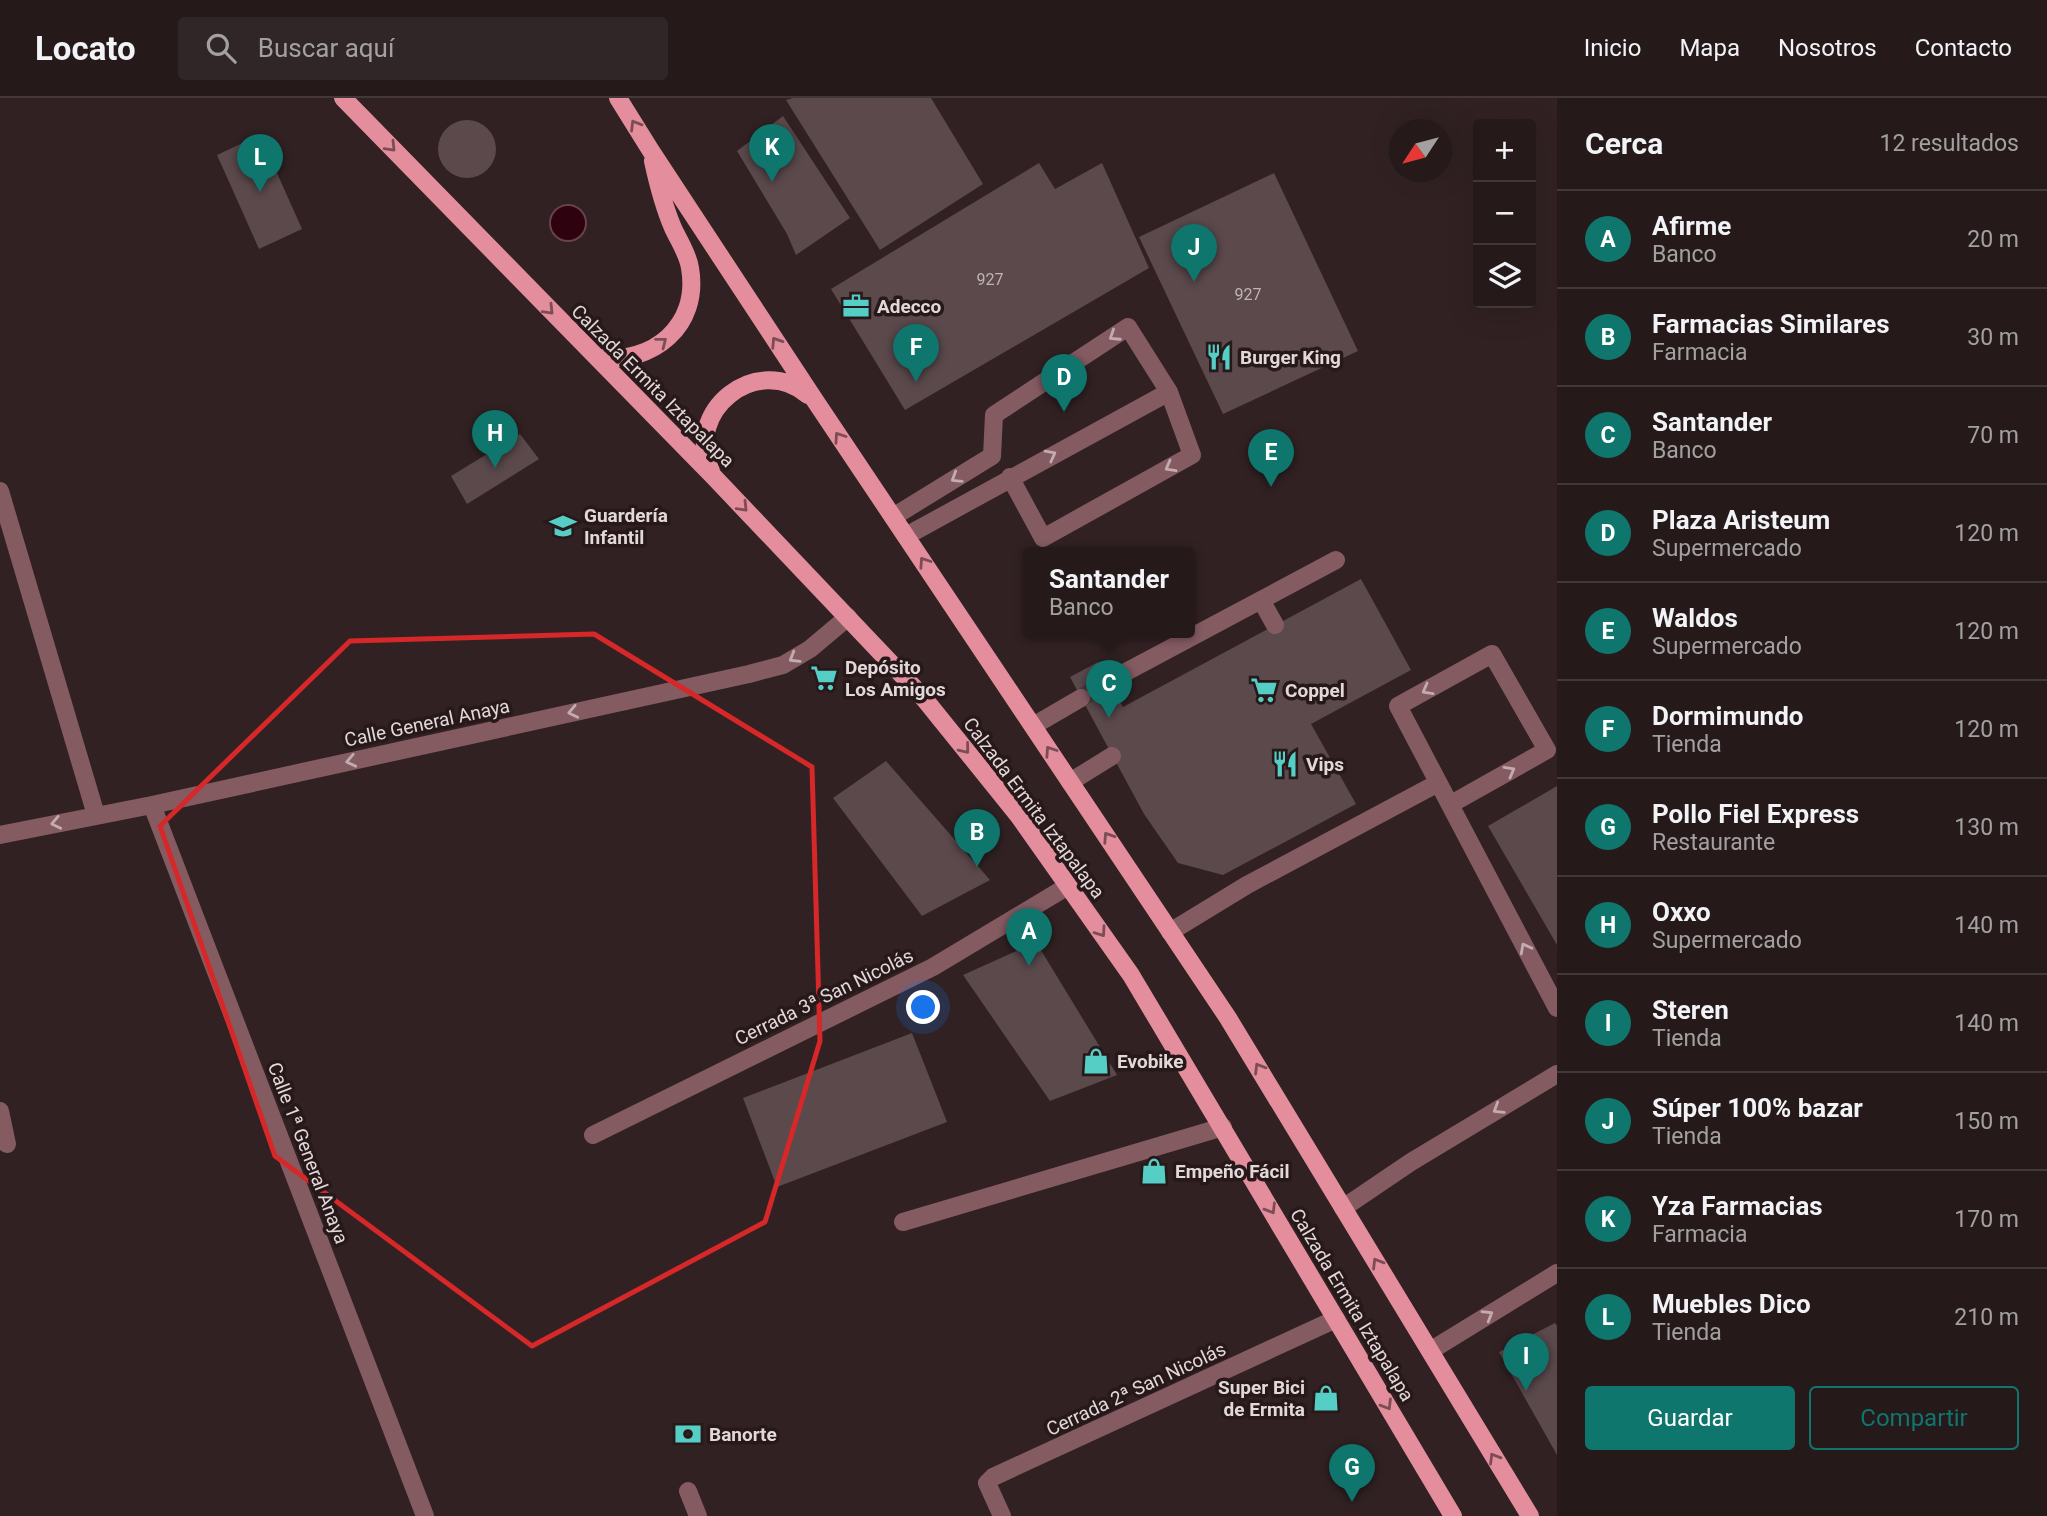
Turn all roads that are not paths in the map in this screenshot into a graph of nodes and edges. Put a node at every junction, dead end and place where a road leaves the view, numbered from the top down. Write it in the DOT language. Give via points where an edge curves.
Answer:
graph roads {
  1 [pos="343,98"];
  2 [pos="618,98"];
  3 [pos="651,151"];
  4 [pos="598,358"];
  5 [pos="1169,392"];
  6 [pos="814,399"];
  7 [pos="714,477"];
  8 [pos="1010,477"];
  9 [pos="0,491"];
  10 [pos="893,517"];
  11 [pos="906,536"];
  12 [pos="1336,560"];
  13 [pos="1261,600"];
  14 [pos="848,617"];
  15 [pos="1275,625"];
  16 [pos="1195,635"];
  17 [pos="1190,638"];
  18 [pos="1109,681"];
  19 [pos="1081,698"];
  20 [pos="1033,726"];
  21 [pos="1112,756"];
  22 [pos="1070,782"];
  23 [pos="1438,783"];
  24 [pos="1451,804"];
  25 [pos="152,805"];
  26 [pos="96,815"];
  27 [pos="0,835"];
  28 [pos="1068,886"];
  29 [pos="1170,932"];
  30 [pos="1557,1008"];
  31 [pos="1557,1074"];
  32 [pos="0,1111"];
  33 [pos="1223,1127"];
  34 [pos="593,1135"];
  35 [pos="7,1144"];
  36 [pos="1343,1208"];
  37 [pos="904,1222"];
  38 [pos="1557,1273"];
  39 [pos="1336,1319"];
  40 [pos="1430,1350"];
  41 [pos="688,1491"];
  42 [pos="425,1516"];
  43 [pos="698,1516"];
  44 [pos="1002,1516"];
  45 [pos="1453,1516"];
  46 [pos="1530,1516"];
  1 -- 4 [label="main road, Calzada Ermita Iztapalapa, one-way"];
  3 -- 2 [label="main road, Calzada Ermita Iztapalapa, one-way"];
  4 -- 3 [label="main road, one-way" via="631,358 661,344 690,301 690,264 659,189"];
  6 -- 3 [label="main road, Calzada Ermita Iztapalapa, one-way"];
  4 -- 7 [label="main road, Calzada Ermita Iztapalapa"];
  8 -- 5 [label="street, one-way"];
  5 -- 8 [label="street, one-way" via="1192,455 1043,538"];
  5 -- 10 [label="street, one-way" via="1128,327 994,415 992,456"];
  6 -- 7 [label="main road" via="794,386 772,380 756,381 729,394 705,433"];
  10 -- 6 [label="main road, Calzada Ermita Iztapalapa, one-way"];
  7 -- 14 [label="main road, Calzada Ermita Iztapalapa, one-way"];
  8 -- 11 [label="street"];
  9 -- 26 [label="street"];
  10 -- 11 [label="main road, Calzada Ermita Iztapalapa"];
  20 -- 11 [label="main road, Calzada Ermita Iztapalapa, one-way"];
  12 -- 13 [label="street"];
  13 -- 15 [label="street"];
  13 -- 16 [label="street"];
  14 -- 25 [label="street, Calle General Anaya, one-way" via="810,649 772,668"];
  14 -- 28 [label="main road, Calzada Ermita Iztapalapa, one-way" via="922,696 1018,815"];
  17 -- 18 [label="street"];
  19 -- 20 [label="street"];
  22 -- 20 [label="main road, Calzada Ermita Iztapalapa, one-way"];
  21 -- 22 [label="street"];
  29 -- 22 [label="main road, Calzada Ermita Iztapalapa, one-way"];
  23 -- 24 [label="street"];
  24 -- 23 [label="street, one-way" via="1547,750 1492,654 1398,706"];
  23 -- 29 [label="street" via="1258,879"];
  30 -- 24 [label="street, one-way"];
  25 -- 26 [label="street, Calle General Anaya"];
  25 -- 42 [label="street, Calle 1ª General Anaya"];
  26 -- 27 [label="street, Calle General Anaya, one-way"];
  28 -- 33 [label="main road, Calzada Ermita Iztapalapa, one-way" via="1131,975"];
  28 -- 34 [label="street, Cerrada 3ª San Nicolás" via="933,967"];
  36 -- 29 [label="main road, Calzada Ermita Iztapalapa, one-way"];
  31 -- 36 [label="street, one-way"];
  32 -- 35 [label="street"];
  33 -- 37 [label="street"];
  33 -- 39 [label="main road, Calzada Ermita Iztapalapa, one-way"];
  40 -- 36 [label="main road, Calzada Ermita Iztapalapa, one-way"];
  40 -- 38 [label="street, one-way"];
  39 -- 44 [label="street, Cerrada 2ª San Nicolás" via="992,1478 987,1483"];
  39 -- 45 [label="main road, Calzada Ermita Iztapalapa, one-way"];
  46 -- 40 [label="main road, Calzada Ermita Iztapalapa, one-way"];
  41 -- 43 [label="street"];
}
